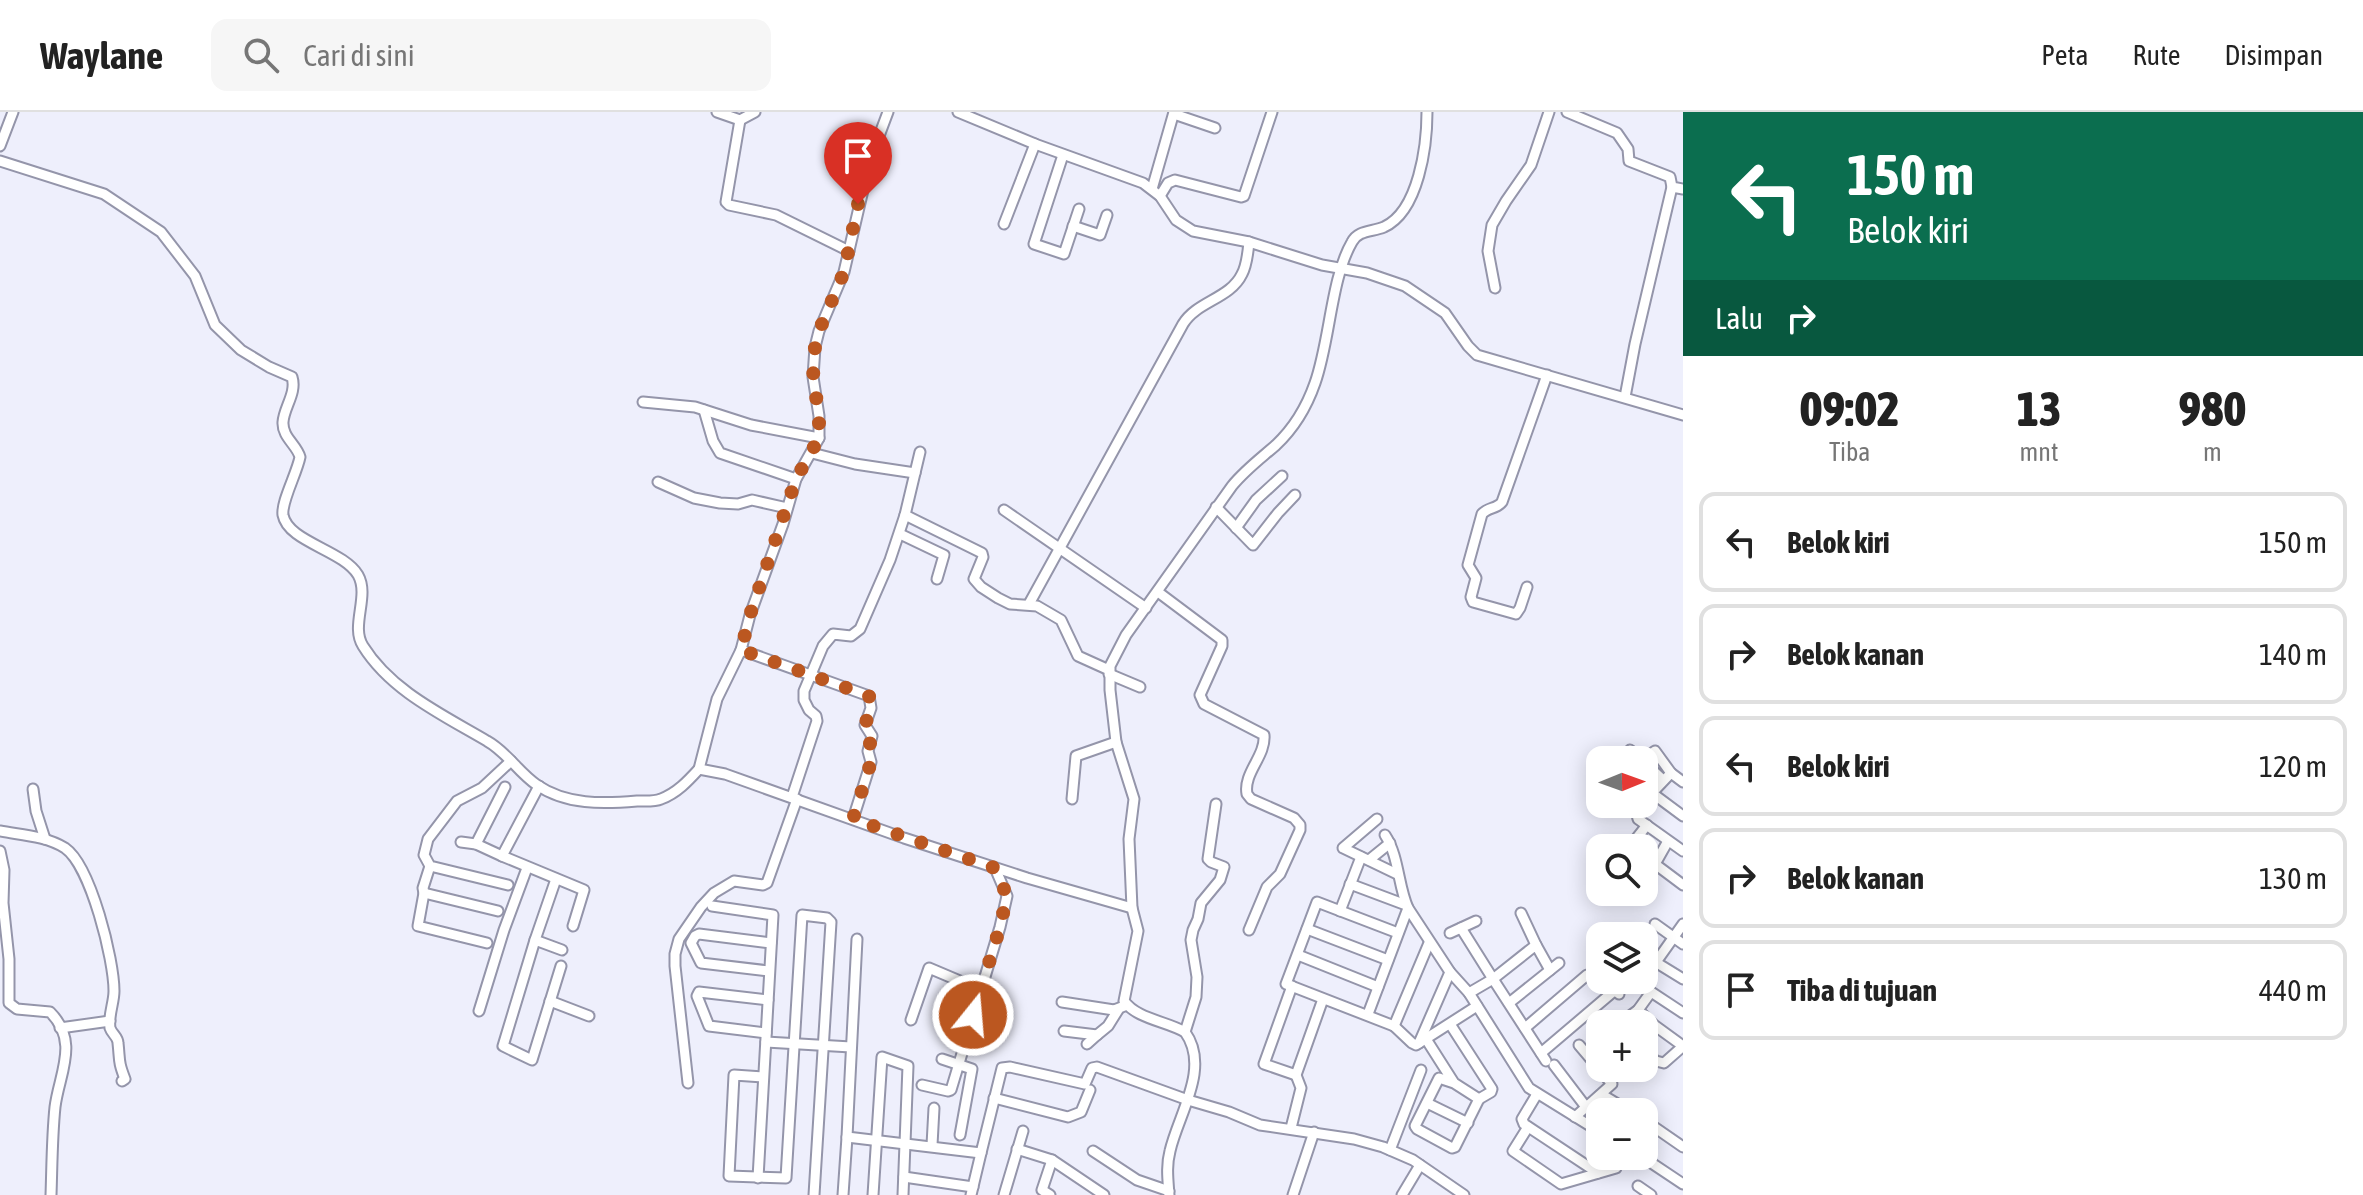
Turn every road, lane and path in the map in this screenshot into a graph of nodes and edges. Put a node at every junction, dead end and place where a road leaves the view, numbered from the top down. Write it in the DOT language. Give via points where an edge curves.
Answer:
graph roads {
  1 [pos="717,112"];
  2 [pos="755,112"];
  3 [pos="888,112"];
  4 [pos="958,112"];
  5 [pos="1272,112"];
  6 [pos="1427,112"];
  7 [pos="1549,112"];
  8 [pos="1567,112"];
  9 [pos="1174,113"];
  10 [pos="7,116"];
  11 [pos="740,120"];
  12 [pos="1215,128"];
  13 [pos="1035,144"];
  14 [pos="0,146"];
  15 [pos="1063,155"];
  16 [pos="0,161"];
  17 [pos="1672,187"];
  18 [pos="1683,189"];
  19 [pos="1156,192"];
  20 [pos="1079,209"];
  21 [pos="1107,215"];
  22 [pos="1004,224"];
  23 [pos="1073,226"];
  24 [pos="1249,242"];
  25 [pos="849,251"];
  26 [pos="1341,269"];
  27 [pos="1495,288"];
  28 [pos="1547,375"];
  29 [pos="1625,397"];
  30 [pos="643,402"];
  31 [pos="704,410"];
  32 [pos="1683,415"];
  33 [pos="819,438"];
  34 [pos="920,452"];
  35 [pos="812,453"];
  36 [pos="1257,466"];
  37 [pos="915,473"];
  38 [pos="1282,476"];
  39 [pos="796,479"];
  40 [pos="658,482"];
  41 [pos="1295,495"];
  42 [pos="787,508"];
  43 [pos="1218,509"];
  44 [pos="1004,510"];
  45 [pos="905,515"];
  46 [pos="1236,528"];
  47 [pos="900,534"];
  48 [pos="1060,547"];
  49 [pos="937,579"];
  50 [pos="1527,587"];
  51 [pos="1158,592"];
  52 [pos="1029,604"];
  53 [pos="1146,608"];
  54 [pos="741,650"];
  55 [pos="1109,672"];
  56 [pos="812,676"];
  57 [pos="1140,687"];
  58 [pos="1116,742"];
  59 [pos="1658,757"];
  60 [pos="511,761"];
  61 [pos="699,769"];
  62 [pos="1658,770"];
  63 [pos="1667,776"];
  64 [pos="1683,782"];
  65 [pos="539,786"];
  66 [pos="1658,786"];
  67 [pos="505,787"];
  68 [pos="33,789"];
  69 [pos="1658,797"];
  70 [pos="795,798"];
  71 [pos="1072,799"];
  72 [pos="1216,804"];
  73 [pos="1683,816"];
  74 [pos="1638,818"];
  75 [pos="853,819"];
  76 [pos="1377,819"];
  77 [pos="1647,825"];
  78 [pos="0,831"];
  79 [pos="1640,834"];
  80 [pos="45,839"];
  81 [pos="1668,841"];
  82 [pos="461,842"];
  83 [pos="476,844"];
  84 [pos="0,851"];
  85 [pos="1683,851"];
  86 [pos="502,856"];
  87 [pos="1365,858"];
  88 [pos="430,866"];
  89 [pos="527,868"];
  90 [pos="995,868"];
  91 [pos="1397,874"];
  92 [pos="556,879"];
  93 [pos="1350,884"];
  94 [pos="508,885"];
  95 [pos="1683,885"];
  96 [pos="424,893"];
  97 [pos="712,906"];
  98 [pos="1407,907"];
  99 [pos="1132,908"];
  100 [pos="498,911"];
  101 [pos="1340,911"];
  102 [pos="1521,913"];
  103 [pos="1476,921"];
  104 [pos="1683,924"];
  105 [pos="573,926"];
  106 [pos="1658,926"];
  107 [pos="1461,928"];
  108 [pos="1307,929"];
  109 [pos="1249,930"];
  110 [pos="1398,933"];
  111 [pos="1450,933"];
  112 [pos="1673,937"];
  113 [pos="857,939"];
  114 [pos="535,940"];
  115 [pos="487,943"];
  116 [pos="771,943"];
  117 [pos="1429,943"];
  118 [pos="1683,944"];
  119 [pos="1536,945"];
  120 [pos="562,950"];
  121 [pos="1298,955"];
  122 [pos="1388,960"];
  123 [pos="1658,960"];
  124 [pos="1658,962"];
  125 [pos="1559,963"];
  126 [pos="561,966"];
  127 [pos="1550,970"];
  128 [pos="769,971"];
  129 [pos="1450,972"];
  130 [pos="1493,979"];
  131 [pos="1683,979"];
  132 [pos="1292,986"];
  133 [pos="1378,987"];
  134 [pos="981,990"];
  135 [pos="1469,993"];
  136 [pos="1650,994"];
  137 [pos="1654,994"];
  138 [pos="1323,999"];
  139 [pos="768,1000"];
  140 [pos="550,1001"];
  141 [pos="1062,1002"];
  142 [pos="1509,1003"];
  143 [pos="1477,1006"];
  144 [pos="1122,1007"];
  145 [pos="1638,1010"];
  146 [pos="479,1011"];
  147 [pos="1683,1013"];
  148 [pos="1368,1014"];
  149 [pos="589,1016"];
  150 [pos="911,1020"];
  151 [pos="110,1021"];
  152 [pos="1450,1024"];
  153 [pos="1394,1026"];
  154 [pos="1658,1026"];
  155 [pos="60,1028"];
  156 [pos="1525,1028"];
  157 [pos="1064,1031"];
  158 [pos="1185,1032"];
  159 [pos="1097,1035"];
  160 [pos="766,1038"];
  161 [pos="1422,1041"];
  162 [pos="794,1044"];
  163 [pos="1087,1044"];
  164 [pos="1579,1045"];
  165 [pos="822,1046"];
  166 [pos="1682,1046"];
  167 [pos="851,1047"];
  168 [pos="942,1059"];
  169 [pos="1547,1060"];
  170 [pos="1658,1062"];
  171 [pos="958,1064"];
  172 [pos="1421,1070"];
  173 [pos="1296,1075"];
  174 [pos="763,1077"];
  175 [pos="122,1081"];
  176 [pos="688,1083"];
  177 [pos="1454,1083"];
  178 [pos="922,1085"];
  179 [pos="1090,1090"];
  180 [pos="1537,1094"];
  181 [pos="994,1098"];
  182 [pos="1596,1098"];
  183 [pos="1479,1099"];
  184 [pos="1188,1100"];
  185 [pos="1427,1103"];
  186 [pos="1586,1107"];
  187 [pos="934,1108"];
  188 [pos="1575,1117"];
  189 [pos="1468,1123"];
  190 [pos="1586,1124"];
  191 [pos="1528,1127"];
  192 [pos="1291,1128"];
  193 [pos="1023,1131"];
  194 [pos="1658,1131"];
  195 [pos="1314,1132"];
  196 [pos="960,1135"];
  197 [pos="847,1137"];
  198 [pos="877,1140"];
  199 [pos="906,1143"];
  200 [pos="932,1145"];
  201 [pos="1683,1147"];
  202 [pos="1017,1149"];
  203 [pos="1390,1150"];
  204 [pos="1093,1151"];
  205 [pos="981,1153"];
  206 [pos="1052,1160"];
  207 [pos="1420,1165"];
  208 [pos="1658,1167"];
  209 [pos="1609,1170"];
  210 [pos="1598,1173"];
  211 [pos="904,1177"];
  212 [pos="758,1178"];
  213 [pos="1683,1184"];
  214 [pos="1638,1186"];
  215 [pos="972,1191"];
  216 [pos="1044,1193"];
  217 [pos="1169,1193"];
  218 [pos="51,1195"];
  219 [pos="814,1195"];
  220 [pos="843,1195"];
  221 [pos="873,1195"];
  222 [pos="903,1195"];
  223 [pos="1004,1195"];
  224 [pos="1104,1195"];
  225 [pos="1293,1195"];
  226 [pos="1402,1195"];
  227 [pos="1464,1195"];
  228 [pos="1651,1195"];
  1 -- 11 [label="street"];
  2 -- 11 [label="street"];
  3 -- 25 [label="street" via="870,160"];
  4 -- 13 [label="street"];
  5 -- 19 [label="street" via="1244,196 1179,180"];
  6 -- 26 [label="street" via="1425,152 1404,210 1383,227 1355,236"];
  7 -- 27 [label="street" via="1531,165 1500,210 1489,237"];
  8 -- 17 [label="street" via="1617,133 1629,161 1670,177"];
  9 -- 12 [label="street"];
  9 -- 19 [label="street"];
  10 -- 14 [label="street"];
  11 -- 25 [label="street" via="726,202 776,215"];
  13 -- 15 [label="street"];
  13 -- 22 [label="street"];
  15 -- 19 [label="street"];
  15 -- 23 [label="street" via="1034,244 1064,254"];
  16 -- 60 [label="street" via="104,194 161,232 195,276 215,325 241,350 292,377 283,423 300,457 283,512 288,526 358,575 359,639 397,685"];
  17 -- 18 [label="street"];
  17 -- 29 [label="street"];
  19 -- 24 [label="street" via="1188,229"];
  20 -- 23 [label="street"];
  21 -- 23 [label="street" via="1100,235"];
  24 -- 26 [label="street"];
  24 -- 48 [label="street" via="1239,280 1183,324"];
  25 -- 33 [label="street" via="815,347"];
  26 -- 28 [label="street" via="1392,280 1417,292 1445,313 1477,355"];
  26 -- 43 [label="street" via="1320,368 1306,404 1283,437 1241,475"];
  28 -- 29 [label="street"];
  28 -- 50 [label="street" via="1502,502 1482,514 1468,565 1476,578 1473,602 1516,614"];
  29 -- 32 [label="street"];
  30 -- 31 [label="street"];
  31 -- 33 [label="street"];
  31 -- 39 [label="street" via="720,453"];
  33 -- 35 [label="street"];
  34 -- 37 [label="street"];
  35 -- 37 [label="street"];
  35 -- 39 [label="street"];
  36 -- 43 [label="street"];
  37 -- 45 [label="street"];
  38 -- 46 [label="street"];
  39 -- 42 [label="street"];
  40 -- 42 [label="street" via="712,502 752,500"];
  41 -- 46 [label="street" via="1255,544"];
  42 -- 54 [label="street"];
  43 -- 46 [label="street"];
  43 -- 51 [label="street"];
  44 -- 48 [label="street"];
  45 -- 47 [label="street"];
  45 -- 52 [label="street" via="982,553 974,579 981,587 1010,604"];
  47 -- 49 [label="street" via="944,555"];
  47 -- 56 [label="street" via="860,629 851,636 833,634"];
  48 -- 52 [label="street"];
  48 -- 53 [label="street"];
  51 -- 53 [label="street"];
  51 -- 109 [label="street" via="1222,640 1200,695 1204,704 1264,735 1246,783 1247,794 1300,825"];
  52 -- 55 [label="street" via="1061,620 1078,656"];
  53 -- 55 [label="street"];
  54 -- 56 [label="street"];
  54 -- 61 [label="street" via="721,687"];
  55 -- 57 [label="street"];
  55 -- 58 [label="street"];
  56 -- 70 [label="street" via="804,700 817,721"];
  56 -- 75 [label="street" via="871,699 865,725 872,736 871,762"];
  58 -- 71 [label="street" via="1076,756"];
  58 -- 99 [label="street" via="1134,799 1129,839"];
  59 -- 63 [label="street"];
  60 -- 65 [label="street"];
  60 -- 88 [label="street" via="451,808 425,845"];
  61 -- 65 [label="street" via="660,800 572,800"];
  61 -- 70 [label="street"];
  62 -- 63 [label="street"];
  63 -- 64 [label="street"];
  63 -- 66 [label="street"];
  65 -- 86 [label="street"];
  67 -- 83 [label="street"];
  68 -- 80 [label="street"];
  69 -- 73 [label="street"];
  70 -- 75 [label="street"];
  70 -- 176 [label="street" via="767,883 724,885 701,907 676,947"];
  72 -- 158 [label="street" via="1208,859 1224,867 1201,903 1193,930 1196,997"];
  74 -- 77 [label="street"];
  75 -- 90 [label="street"];
  76 -- 87 [label="street" via="1343,848"];
  77 -- 79 [label="street"];
  77 -- 81 [label="street"];
  78 -- 80 [label="street"];
  80 -- 151 [label="street" via="67,850 98,907 114,987"];
  81 -- 85 [label="street"];
  81 -- 95 [label="street" via="1655,864"];
  82 -- 83 [label="street"];
  83 -- 86 [label="street"];
  84 -- 155 [label="street" via="9,1003 47,1011"];
  86 -- 89 [label="street"];
  87 -- 91 [label="street"];
  87 -- 91 [label="street" via="1388,839"];
  87 -- 93 [label="street"];
  88 -- 94 [label="street"];
  88 -- 96 [label="street"];
  89 -- 92 [label="street"];
  89 -- 146 [label="street"];
  90 -- 99 [label="street"];
  90 -- 134 [label="street" via="1007,896"];
  91 -- 98 [label="street"];
  92 -- 105 [label="street" via="584,890"];
  92 -- 114 [label="street"];
  93 -- 98 [label="street"];
  93 -- 101 [label="street"];
  96 -- 100 [label="street"];
  96 -- 115 [label="street" via="418,926"];
  97 -- 116 [label="street" via="773,915"];
  98 -- 110 [label="street"];
  98 -- 117 [label="street"];
  99 -- 144 [label="street" via="1138,931"];
  101 -- 108 [label="street" via="1317,902"];
  101 -- 110 [label="street"];
  102 -- 119 [label="street"];
  103 -- 107 [label="street"];
  104 -- 112 [label="street"];
  106 -- 112 [label="street"];
  107 -- 111 [label="street"];
  107 -- 130 [label="street"];
  108 -- 121 [label="street"];
  108 -- 122 [label="street"];
  110 -- 122 [label="street"];
  112 -- 118 [label="street"];
  112 -- 123 [label="street"];
  113 -- 167 [label="street"];
  114 -- 120 [label="street"];
  114 -- 140 [label="street" via="503,1046 532,1060"];
  116 -- 128 [label="street"];
  116 -- 128 [label="street" via="699,934 691,943 701,963"];
  117 -- 129 [label="street"];
  117 -- 153 [label="street"];
  119 -- 127 [label="street"];
  119 -- 130 [label="street"];
  121 -- 132 [label="street" via="1286,984"];
  121 -- 133 [label="street"];
  122 -- 133 [label="street"];
  124 -- 131 [label="street"];
  125 -- 127 [label="street"];
  126 -- 140 [label="street"];
  127 -- 142 [label="street"];
  128 -- 139 [label="street"];
  129 -- 135 [label="street"];
  129 -- 161 [label="street"];
  130 -- 135 [label="street"];
  130 -- 142 [label="street"];
  132 -- 138 [label="street"];
  132 -- 173 [label="street" via="1264,1064"];
  133 -- 148 [label="street"];
  134 -- 150 [label="street" via="929,968"];
  134 -- 171 [label="street"];
  135 -- 143 [label="street"];
  136 -- 145 [label="street"];
  137 -- 147 [label="street"];
  138 -- 148 [label="street"];
  138 -- 173 [label="street"];
  139 -- 160 [label="street"];
  139 -- 160 [label="street" via="699,992 697,996 709,1026"];
  140 -- 149 [label="street"];
  141 -- 144 [label="street"];
  142 -- 156 [label="street"];
  143 -- 152 [label="street"];
  143 -- 180 [label="street"];
  144 -- 158 [label="street"];
  144 -- 159 [label="street"];
  148 -- 153 [label="street"];
  151 -- 155 [label="street"];
  151 -- 175 [label="street"];
  152 -- 161 [label="street"];
  152 -- 183 [label="street" via="1492,1089"];
  153 -- 161 [label="street" via="1412,1043"];
  154 -- 166 [label="street"];
  155 -- 218 [label="street" via="66,1062 56,1102"];
  156 -- 169 [label="street"];
  156 -- 169 [label="street" via="1587,975 1616,992"];
  157 -- 159 [label="street"];
  158 -- 184 [label="street" via="1194,1056"];
  159 -- 163 [label="street"];
  160 -- 162 [label="street"];
  160 -- 174 [label="street"];
  161 -- 177 [label="street"];
  162 -- 165 [label="street"];
  162 -- 165 [label="street" via="802,915 831,922"];
  162 -- 212 [label="street" via="786,1178"];
  164 -- 182 [label="street" via="1612,1084"];
  165 -- 167 [label="street"];
  165 -- 219 [label="street"];
  166 -- 170 [label="street"];
  167 -- 197 [label="street"];
  168 -- 171 [label="street"];
  169 -- 186 [label="street"];
  171 -- 178 [label="street" via="950,1091"];
  171 -- 196 [label="street" via="972,1070"];
  172 -- 203 [label="street"];
  173 -- 192 [label="street" via="1301,1088"];
  174 -- 212 [label="street"];
  174 -- 212 [label="street" via="734,1075 729,1176"];
  177 -- 183 [label="street"];
  177 -- 185 [label="street" via="1439,1078"];
  179 -- 181 [label="street" via="1081,1112 1068,1117"];
  180 -- 188 [label="street"];
  180 -- 191 [label="street" via="1522,1119"];
  181 -- 184 [label="street" via="1002,1068 1085,1084 1097,1067"];
  181 -- 205 [label="street"];
  183 -- 189 [label="street"];
  184 -- 192 [label="street" via="1260,1125"];
  184 -- 217 [label="street" via="1169,1155"];
  185 -- 189 [label="street"];
  185 -- 189 [label="street" via="1415,1126 1452,1148"];
  186 -- 188 [label="street"];
  187 -- 200 [label="street"];
  188 -- 190 [label="street"];
  191 -- 210 [label="street"];
  191 -- 210 [label="street" via="1513,1151 1561,1184"];
  192 -- 195 [label="street"];
  193 -- 202 [label="street"];
  194 -- 201 [label="street"];
  195 -- 203 [label="street"];
  195 -- 225 [label="street"];
  197 -- 198 [label="street"];
  197 -- 220 [label="street"];
  198 -- 199 [label="street"];
  198 -- 199 [label="street" via="882,1057 908,1066"];
  198 -- 221 [label="street"];
  199 -- 200 [label="street"];
  199 -- 211 [label="street"];
  200 -- 205 [label="street"];
  202 -- 206 [label="street"];
  202 -- 223 [label="street"];
  203 -- 207 [label="street"];
  204 -- 217 [label="street" via="1137,1180"];
  205 -- 215 [label="street"];
  206 -- 216 [label="street"];
  206 -- 224 [label="street"];
  207 -- 226 [label="street"];
  207 -- 227 [label="street"];
  208 -- 213 [label="street"];
  209 -- 210 [label="street"];
  211 -- 215 [label="street"];
  211 -- 222 [label="street"];
  214 -- 228 [label="street"];
}
